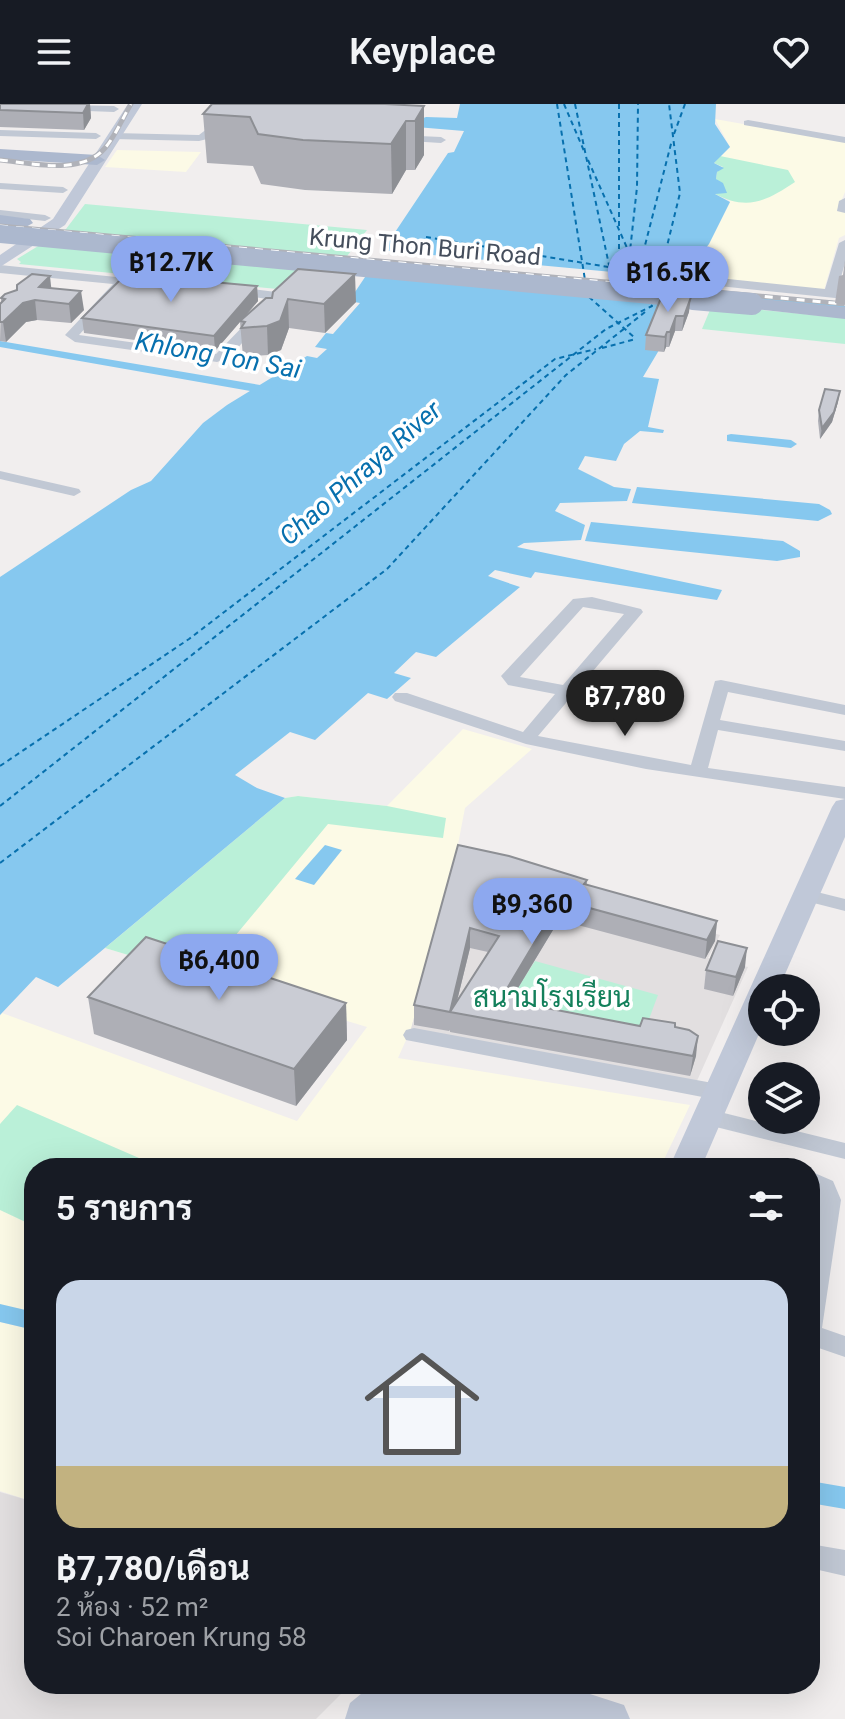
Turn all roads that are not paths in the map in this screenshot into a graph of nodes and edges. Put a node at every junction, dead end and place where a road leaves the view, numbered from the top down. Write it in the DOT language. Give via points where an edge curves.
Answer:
graph roads {
  1 [pos="135,104"];
  2 [pos="115,107"];
  3 [pos="46,108"];
  4 [pos="748,123"];
  5 [pos="231,128"];
  6 [pos="0,133"];
  7 [pos="96,136"];
  8 [pos="114,136"];
  9 [pos="381,137"];
  10 [pos="441,140"];
  11 [pos="845,140"];
  12 [pos="0,157"];
  13 [pos="87,163"];
  14 [pos="0,186"];
  15 [pos="63,190"];
  16 [pos="0,213"];
  17 [pos="45,218"];
  18 [pos="0,220"];
  19 [pos="0,234"];
  20 [pos="845,243"];
  21 [pos="0,249"];
  22 [pos="0,262"];
  23 [pos="842,262"];
  24 [pos="0,269"];
  25 [pos="122,281"];
  26 [pos="138,282"];
  27 [pos="719,282"];
  28 [pos="217,289"];
  29 [pos="840,295"];
  30 [pos="845,313"];
  31 [pos="0,475"];
  32 [pos="74,492"];
  33 [pos="568,691"];
  34 [pos="401,697"];
  35 [pos="845,710"];
  36 [pos="711,724"];
  37 [pos="526,739"];
  38 [pos="845,746"];
  39 [pos="698,771"];
  40 [pos="845,793"];
  41 [pos="845,807"];
  42 [pos="805,895"];
  43 [pos="845,905"];
  44 [pos="770,974"];
  45 [pos="748,1024"];
  46 [pos="414,1035"];
  47 [pos="713,1104"];
  48 [pos="845,1151"];
  49 [pos="689,1158"];
  50 [pos="820,1185"];
  51 [pos="820,1260"];
  52 [pos="820,1338"];
  53 [pos="845,1347"];
  54 [pos="820,1558"];
  55 [pos="845,1563"];
  56 [pos="393,1694"];
  57 [pos="477,1694"];
  58 [pos="510,1694"];
  59 [pos="529,1705"];
  60 [pos="363,1718"];
  61 [pos="609,1719"];
  1 -- 8 [label="main road"];
  2 -- 3 [label="street"];
  2 -- 7 [label="main road"];
  4 -- 11 [label="street"];
  5 -- 8 [label="street" via="213,128 199,138"];
  6 -- 7 [label="street"];
  7 -- 13 [label="main road"];
  8 -- 13 [label="main road"];
  9 -- 10 [label="street"];
  12 -- 13 [label="main road"];
  13 -- 15 [label="main road"];
  13 -- 22 [label="main road" via="75,202 59,222"];
  14 -- 15 [label="street"];
  15 -- 17 [label="main road"];
  16 -- 17 [label="street"];
  17 -- 21 [label="main road"];
  18 -- 29 [label="main road, Krung Thon Buri Road"];
  19 -- 30 [label="main road, Krung Thon Buri Road, bridge"];
  20 -- 23 [label="street"];
  23 -- 29 [label="street"];
  24 -- 25 [label="street"];
  25 -- 26 [label="street"];
  25 -- 28 [label="street" via="70,336 217,358 262,320 276,296"];
  27 -- 29 [label="street"];
  31 -- 32 [label="street"];
  33 -- 33 [label="street" via="510,676 579,602 635,612"];
  33 -- 37 [label="street"];
  34 -- 37 [label="street"];
  35 -- 36 [label="street" via="721,685"];
  36 -- 38 [label="street"];
  36 -- 39 [label="street"];
  37 -- 39 [label="street"];
  39 -- 40 [label="street"];
  41 -- 42 [label="main road"];
  42 -- 43 [label="street"];
  42 -- 44 [label="main road"];
  45 -- 47 [label="main road"];
  46 -- 47 [label="street"];
  47 -- 48 [label="street"];
  47 -- 49 [label="main road"];
  50 -- 51 [label="street" via="829,1200"];
  52 -- 53 [label="street"];
  54 -- 55 [label="street"];
  56 -- 60 [label="main road"];
  57 -- 59 [label="main road"];
  58 -- 59 [label="main road"];
  59 -- 60 [label="main road" via="422,1706"];
  59 -- 61 [label="main road"];
}
